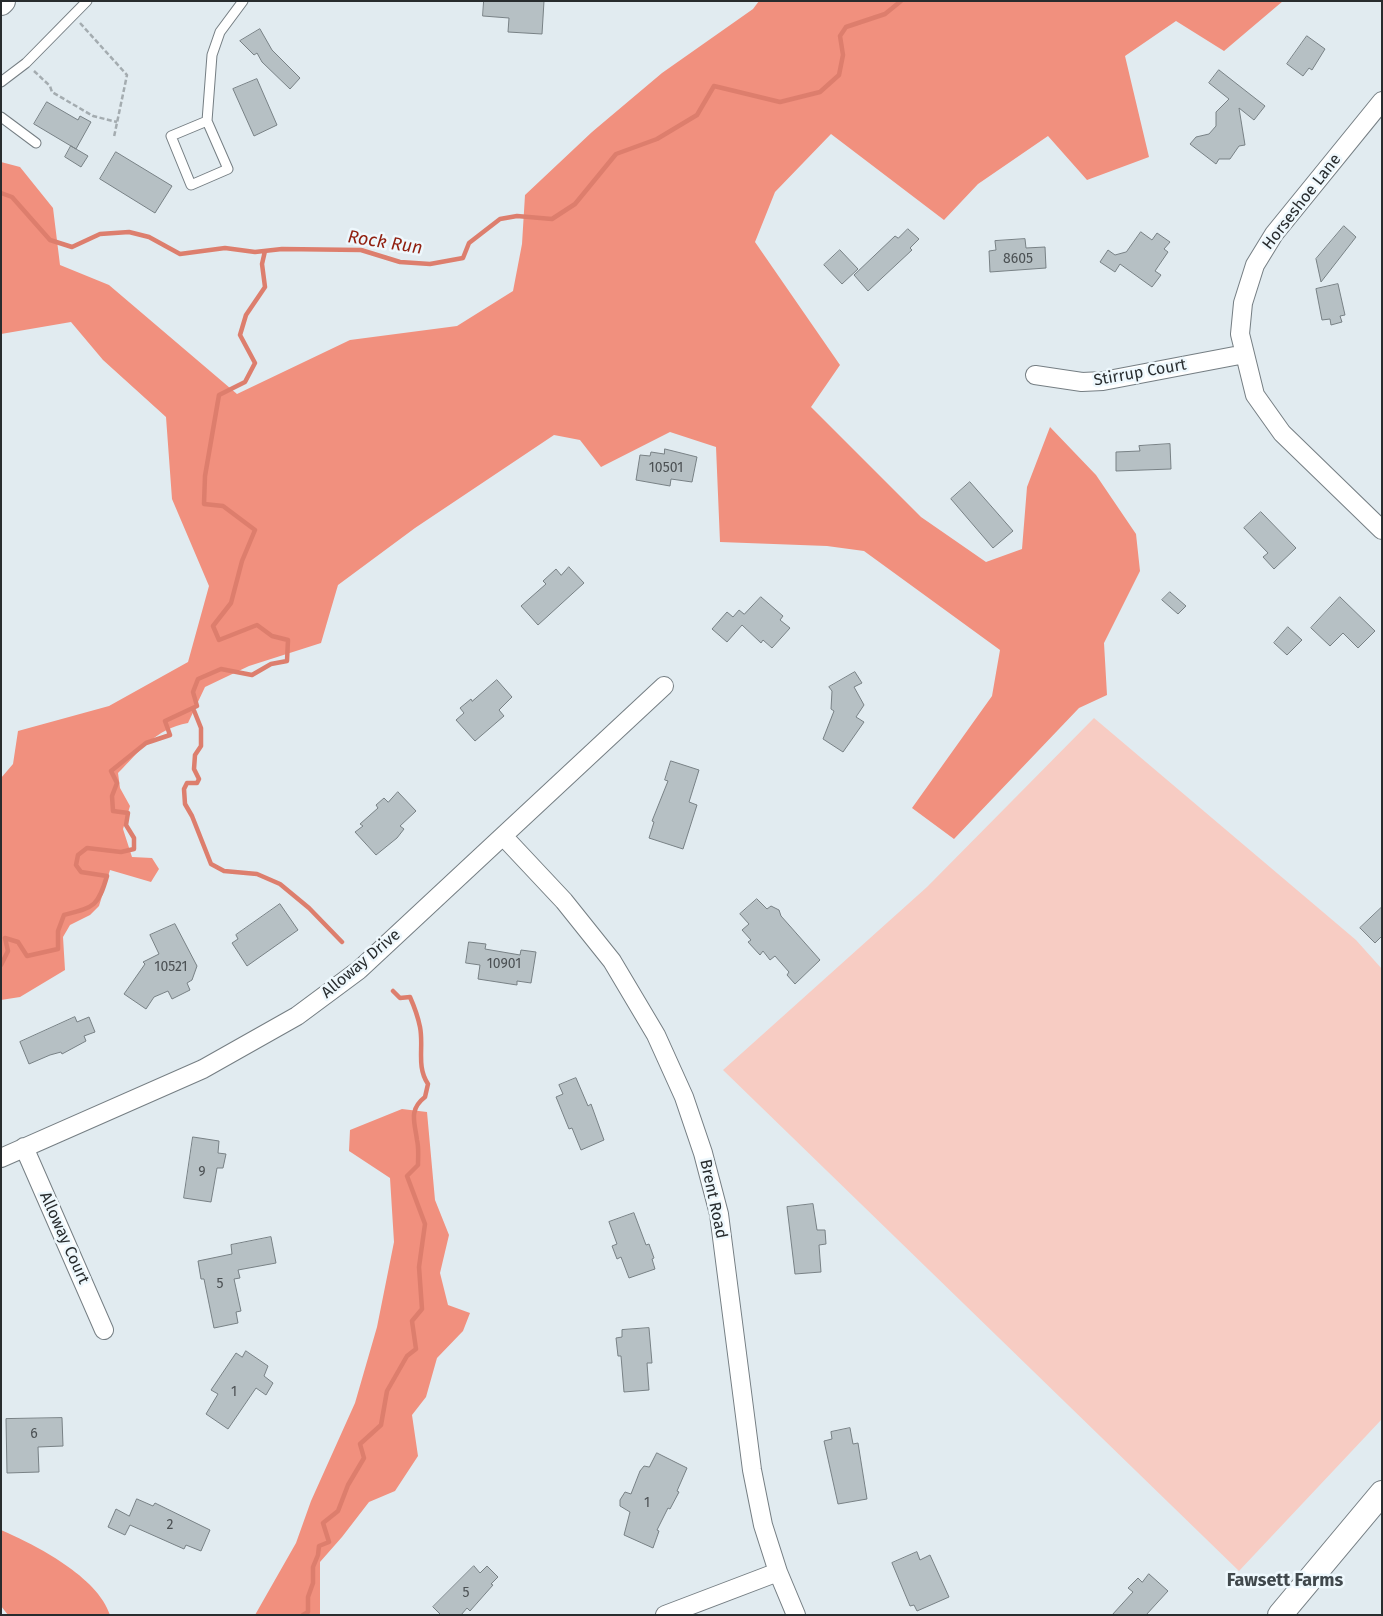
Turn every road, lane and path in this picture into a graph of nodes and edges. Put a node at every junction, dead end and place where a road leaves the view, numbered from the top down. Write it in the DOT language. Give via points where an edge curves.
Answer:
graph roads {
  1 [pos="86,1"];
  2 [pos="243,1"];
  3 [pos="73,15"];
  4 [pos="26,63"];
  5 [pos="1,82"];
  6 [pos="1382,101"];
  7 [pos="1,117"];
  8 [pos="207,121"];
  9 [pos="117,122"];
  10 [pos="114,137"];
  11 [pos="36,143"];
  12 [pos="1245,354"];
  13 [pos="1034,375"];
  14 [pos="1382,530"];
  15 [pos="664,686"];
  16 [pos="503,836"];
  17 [pos="24,1147"];
  18 [pos="1,1158"];
  19 [pos="104,1330"];
  20 [pos="1382,1493"];
  21 [pos="778,1572"];
  22 [pos="665,1615"];
  23 [pos="796,1615"];
  24 [pos="1280,1615"];
  1 -- 3 [label="lane"];
  2 -- 8 [label="lane" via="220,32 212,55"];
  3 -- 4 [label="lane"];
  3 -- 9 [label="path" via="128,75"];
  4 -- 5 [label="lane"];
  4 -- 9 [label="path" via="50,86 52,92 93,116"];
  6 -- 12 [label="street, Horseshoe Lane" via="1274,234 1255,265 1243,303 1240,334"];
  7 -- 11 [label="lane"];
  8 -- 8 [label="lane" via="171,136 191,185 228,169"];
  9 -- 10 [label="path"];
  12 -- 13 [label="street, Stirrup Court" via="1103,381 1082,382"];
  12 -- 14 [label="street, Horseshoe Lane" via="1255,395 1282,433"];
  15 -- 16 [label="street, Alloway Drive"];
  16 -- 17 [label="street, Alloway Drive" via="359,970 297,1016 203,1069"];
  16 -- 21 [label="street, Brent Road" via="564,901 612,961 656,1035 684,1097 704,1153 718,1214 752,1470 763,1525"];
  17 -- 18 [label="street, Alloway Drive"];
  17 -- 19 [label="street, Alloway Court"];
  20 -- 24 [label="street"];
  21 -- 22 [label="street"];
  21 -- 23 [label="street, Brent Road"];
}
